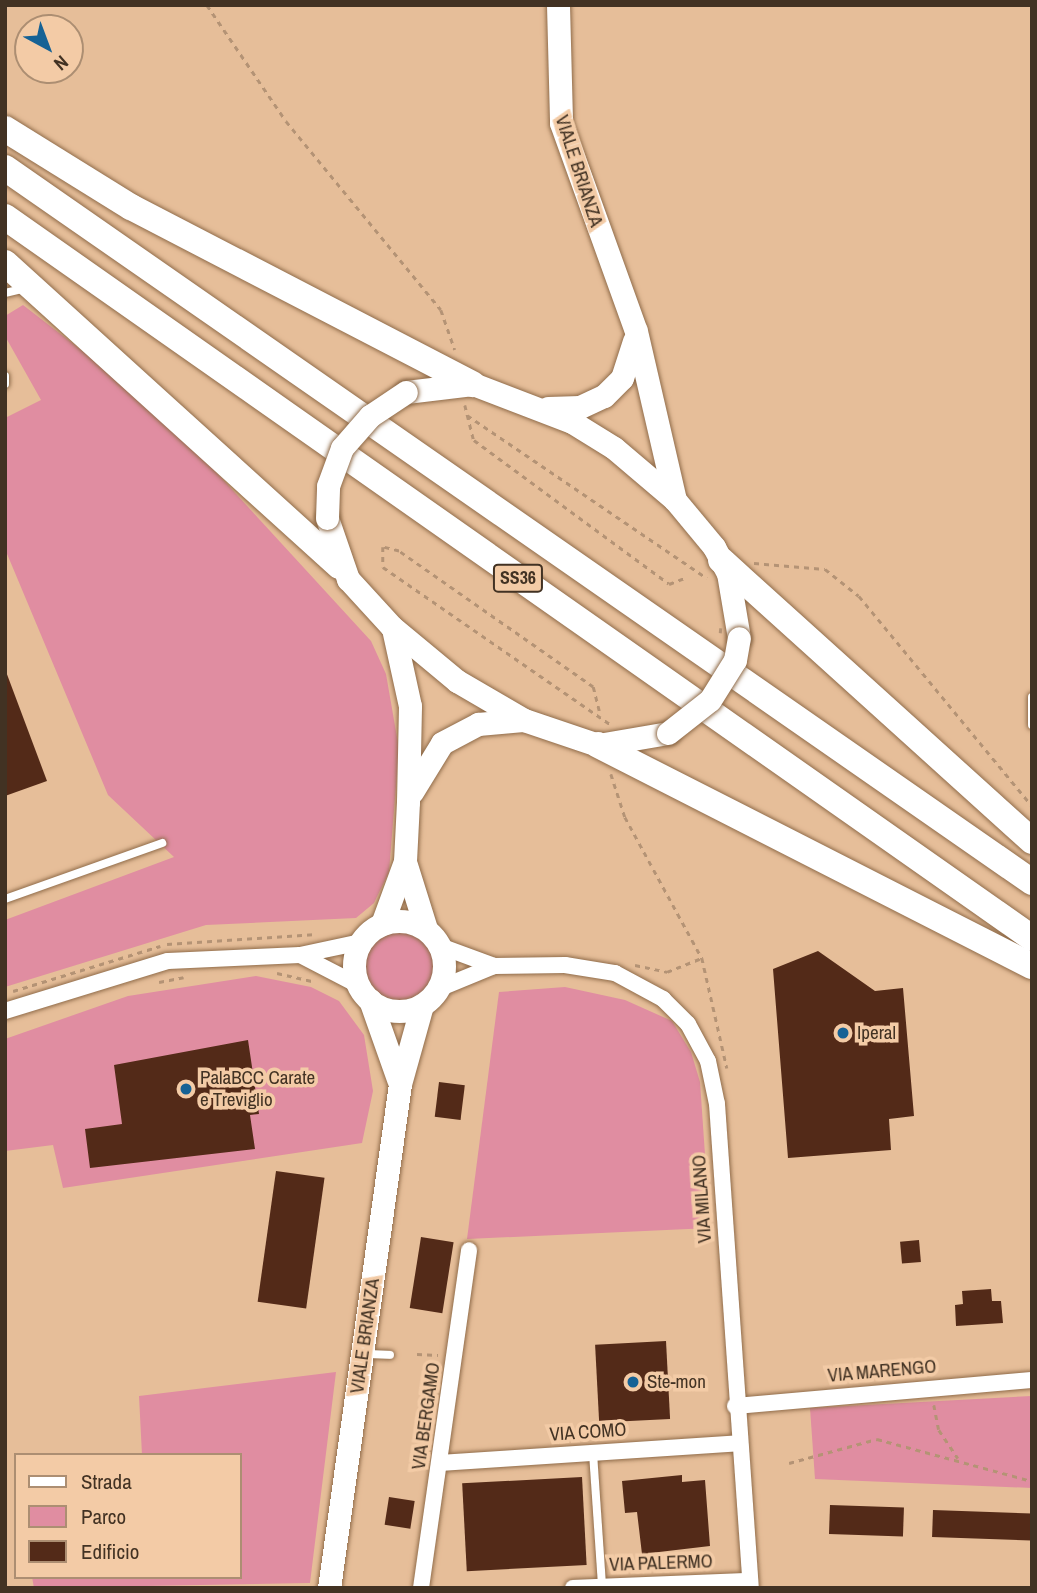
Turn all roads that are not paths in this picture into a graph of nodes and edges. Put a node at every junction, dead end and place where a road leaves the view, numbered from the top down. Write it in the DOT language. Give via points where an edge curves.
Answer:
graph roads {
  1 [pos="558,5"];
  2 [pos="5,129"];
  3 [pos="5,168"];
  4 [pos="5,217"];
  5 [pos="5,263"];
  6 [pos="40,292"];
  7 [pos="5,293"];
  8 [pos="636,331"];
  9 [pos="5,376"];
  10 [pos="5,384"];
  11 [pos="468,391"];
  12 [pos="540,408"];
  13 [pos="675,500"];
  14 [pos="339,566"];
  15 [pos="727,569"];
  16 [pos="392,627"];
  17 [pos="1032,697"];
  18 [pos="524,720"];
  19 [pos="1032,725"];
  20 [pos="606,736"];
  21 [pos="408,802"];
  22 [pos="1032,841"];
  23 [pos="162,843"];
  24 [pos="405,860"];
  25 [pos="1032,882"];
  26 [pos="5,899"];
  27 [pos="382,924"];
  28 [pos="433,937"];
  29 [pos="1032,939"];
  30 [pos="361,942"];
  31 [pos="300,955"];
  32 [pos="494,966"];
  33 [pos="1032,966"];
  34 [pos="364,993"];
  35 [pos="430,997"];
  36 [pos="5,1011"];
  37 [pos="400,1084"];
  38 [pos="469,1250"];
  39 [pos="363,1354"];
  40 [pos="390,1354"];
  41 [pos="1032,1380"];
  42 [pos="736,1406"];
  43 [pos="738,1443"];
  44 [pos="593,1453"];
  45 [pos="440,1463"];
  46 [pos="750,1585"];
  47 [pos="602,1586"];
  48 [pos="329,1588"];
  49 [pos="421,1588"];
  50 [pos="573,1588"];
  1 -- 8 [label="main road, VIALE BRIANZA" via="561,123"];
  2 -- 11 [label="highway" via="131,207"];
  3 -- 25 [label="highway, SS36"];
  4 -- 29 [label="highway, SS36"];
  5 -- 6 [label="highway"];
  6 -- 7 [label="lane"];
  6 -- 14 [label="highway"];
  8 -- 12 [label="main road" via="628,366 604,396 580,407"];
  8 -- 13 [label="main road, VIALE BRIANZA" via="658,449"];
  9 -- 10 [label="lane"];
  11 -- 12 [label="main road"];
  11 -- 14 [label="main road, bridge" via="406,392 370,416 342,448 328,486 327,518"];
  12 -- 13 [label="main road" via="614,448"];
  13 -- 15 [label="main road"];
  14 -- 16 [label="main road"];
  15 -- 20 [label="main road, bridge" via="726,636 735,660 710,701 668,733"];
  15 -- 22 [label="highway"];
  16 -- 18 [label="main road" via="457,681"];
  16 -- 21 [label="main road" via="410,706"];
  17 -- 19 [label="lane"];
  18 -- 20 [label="main road"];
  18 -- 21 [label="main road" via="478,724 442,743"];
  20 -- 33 [label="highway"];
  21 -- 24 [label="main road"];
  23 -- 26 [label="lane"];
  24 -- 27 [label="main road"];
  24 -- 28 [label="main road"];
  27 -- 28 [label="main road" via="405,921"];
  27 -- 30 [label="main road"];
  28 -- 32 [label="street, VIA MILANO"];
  28 -- 35 [label="main road" via="444,968"];
  30 -- 31 [label="street"];
  30 -- 34 [label="main road" via="354,963"];
  31 -- 34 [label="street"];
  31 -- 36 [label="street" via="168,961"];
  32 -- 35 [label="street, VIA MILANO"];
  32 -- 42 [label="street, VIA MILANO" via="565,965 615,973 646,987 688,1024 708,1061 717,1104"];
  34 -- 35 [label="main road" via="395,1011"];
  34 -- 37 [label="main road, VIALE BRIANZA"];
  35 -- 37 [label="main road, VIALE BRIANZA"];
  37 -- 39 [label="main road, VIALE BRIANZA"];
  38 -- 45 [label="street, VIA BERGAMO"];
  39 -- 40 [label="lane"];
  39 -- 48 [label="main road, VIALE BRIANZA"];
  41 -- 42 [label="street, VIA MARENGO"];
  42 -- 43 [label="street, VIA MILANO"];
  43 -- 44 [label="street, VIA COMO"];
  43 -- 46 [label="street, VIA MILANO"];
  44 -- 45 [label="street, VIA COMO"];
  44 -- 47 [label="lane"];
  45 -- 49 [label="street, VIA BERGAMO"];
  46 -- 47 [label="street, VIA PALERMO"];
  47 -- 50 [label="street, VIA PALERMO"];
}
